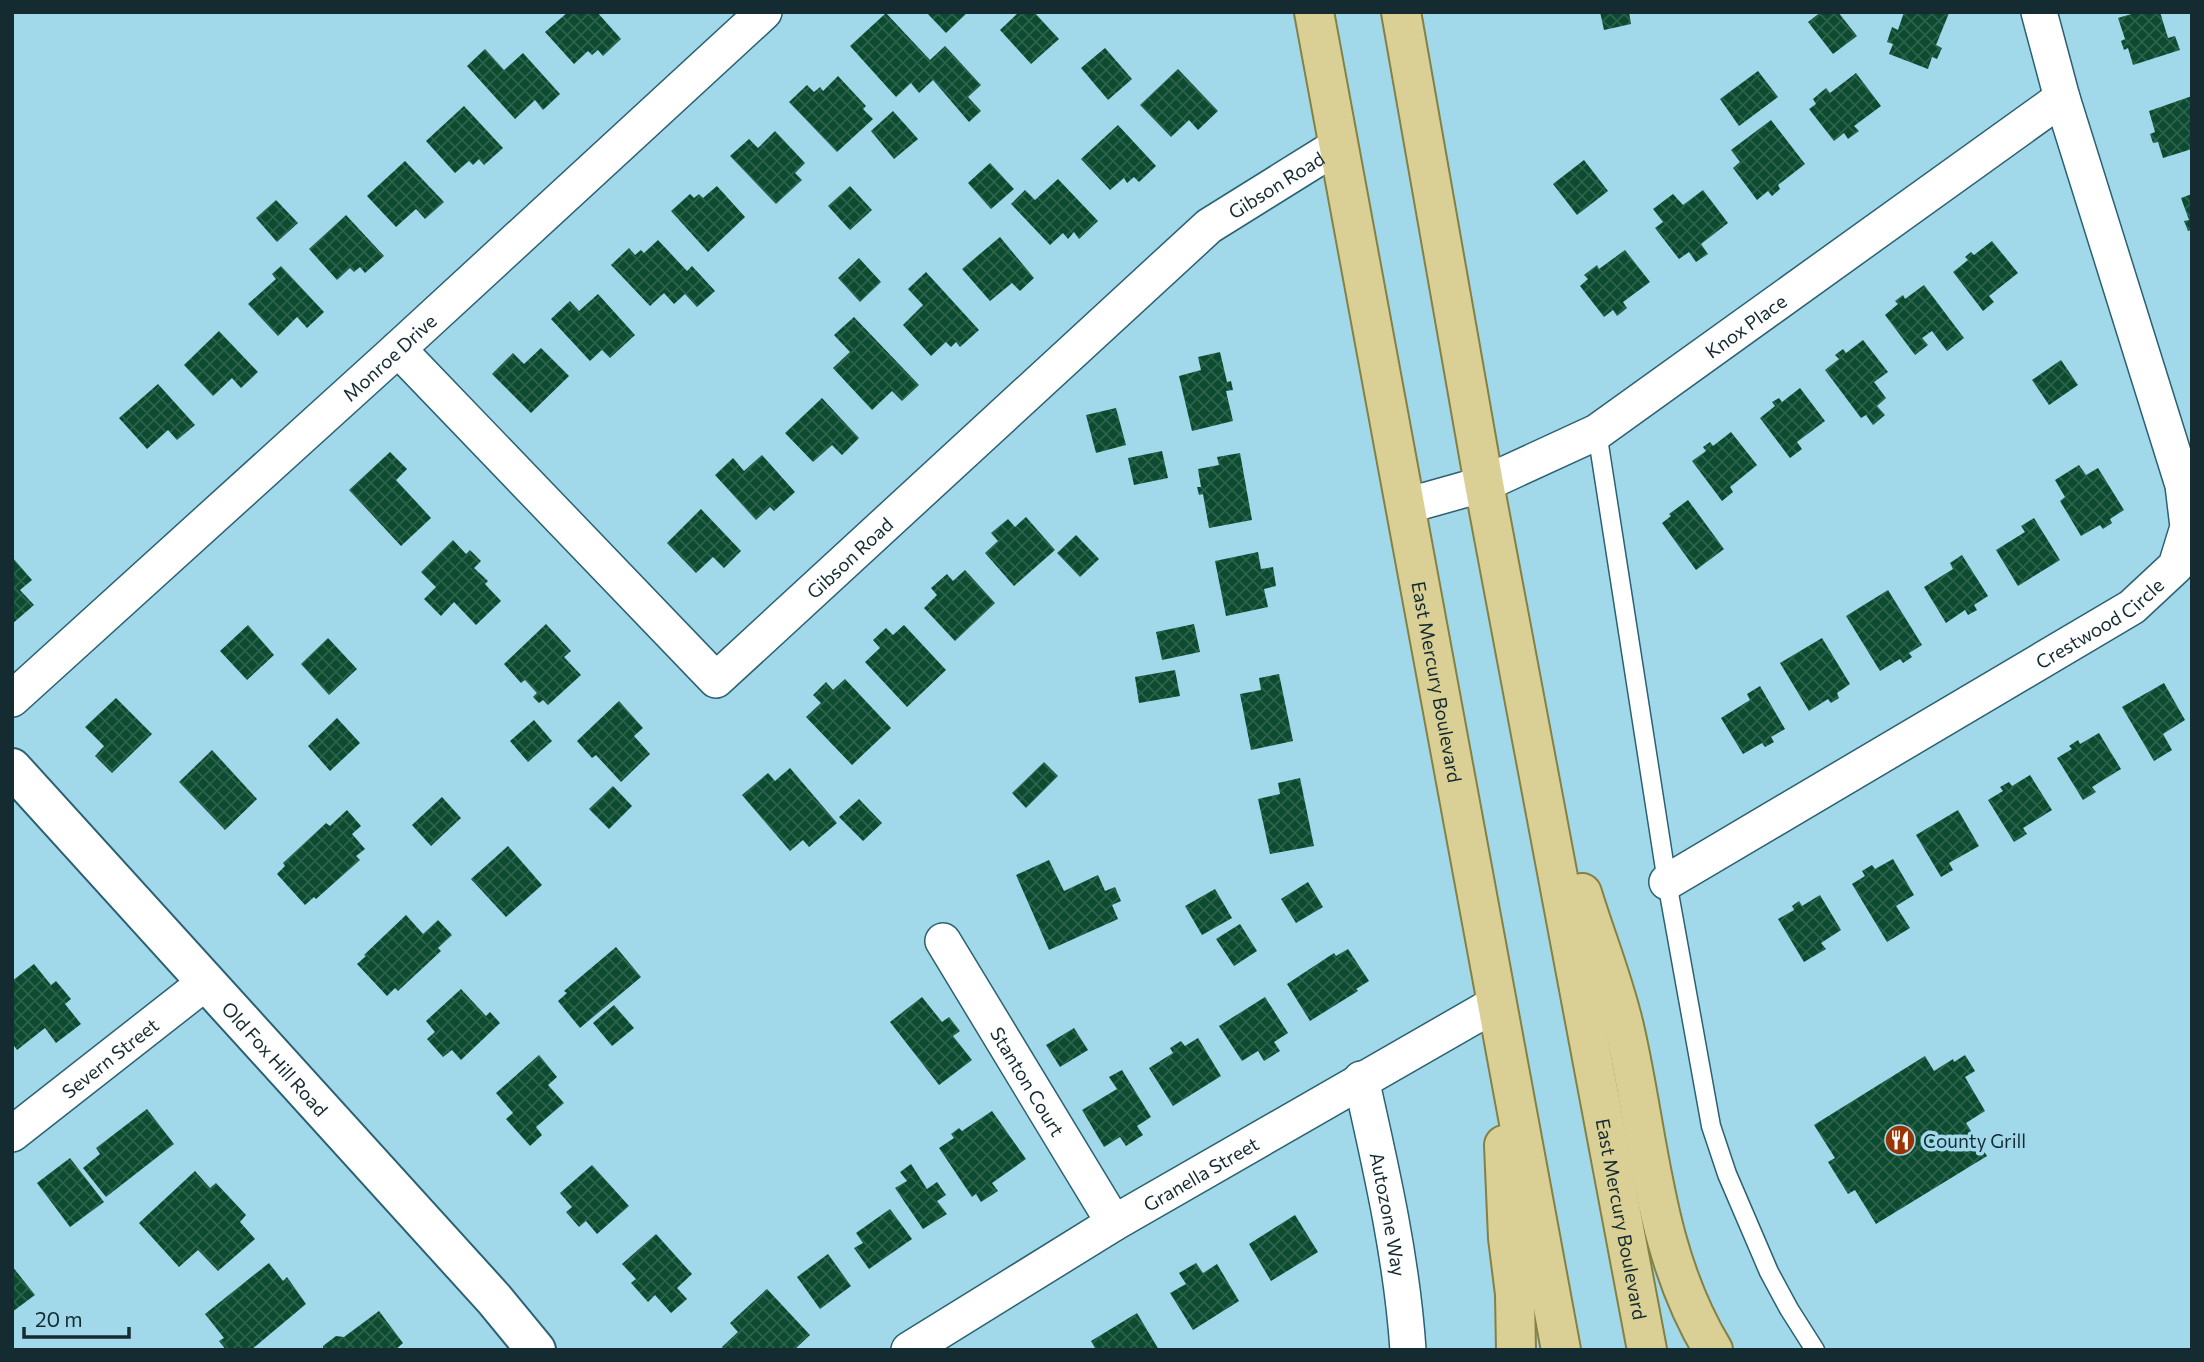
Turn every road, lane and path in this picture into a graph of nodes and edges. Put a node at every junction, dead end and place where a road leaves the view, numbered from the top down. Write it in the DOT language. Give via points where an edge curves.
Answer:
graph roads {
  1 [pos="764,12"];
  2 [pos="1314,12"];
  3 [pos="1401,12"];
  4 [pos="2039,12"];
  5 [pos="2062,98"];
  6 [pos="1339,145"];
  7 [pos="398,349"];
  8 [pos="1597,432"];
  9 [pos="1484,484"];
  10 [pos="1406,506"];
  11 [pos="12,699"];
  12 [pos="1530,725"];
  13 [pos="12,768"];
  14 [pos="1667,882"];
  15 [pos="943,941"];
  16 [pos="206,982"];
  17 [pos="1497,1003"];
  18 [pos="1361,1079"];
  19 [pos="12,1134"];
  20 [pos="1114,1223"];
  21 [pos="536,1350"];
  22 [pos="909,1350"];
  23 [pos="1408,1350"];
  24 [pos="1516,1350"];
  25 [pos="1561,1350"];
  26 [pos="1647,1350"];
  27 [pos="1713,1350"];
  28 [pos="1815,1350"];
  1 -- 7 [label="street, Monroe Drive"];
  2 -- 6 [label="main road, East Mercury Boulevard"];
  3 -- 9 [label="main road, East Mercury Boulevard"];
  4 -- 5 [label="street, Crestwood Circle"];
  5 -- 8 [label="street, Knox Place"];
  5 -- 14 [label="street, Crestwood Circle" via="2183,485 2188,527 2176,566 2132,607"];
  6 -- 7 [label="street, Gibson Road" via="1209,226 716,680"];
  6 -- 10 [label="main road, East Mercury Boulevard"];
  7 -- 11 [label="street, Monroe Drive"];
  8 -- 9 [label="street, Knox Place"];
  8 -- 14 [label="lane"];
  9 -- 10 [label="street, Knox Place"];
  9 -- 12 [label="main road, East Mercury Boulevard"];
  10 -- 17 [label="main road, East Mercury Boulevard"];
  12 -- 26 [label="main road, East Mercury Boulevard"];
  12 -- 27 [label="main road" via="1625,1029 1670,1256"];
  13 -- 16 [label="street, Old Fox Hill Road"];
  14 -- 28 [label="lane" via="1715,1137 1769,1272"];
  15 -- 20 [label="street, Stanton Court"];
  16 -- 19 [label="street, Severn Street"];
  16 -- 21 [label="street, Old Fox Hill Road"];
  17 -- 18 [label="street, Granella Street"];
  17 -- 24 [label="main road"];
  17 -- 25 [label="main road, East Mercury Boulevard"];
  18 -- 20 [label="street, Granella Street"];
  18 -- 23 [label="street, Autozone Way" via="1387,1198"];
  20 -- 22 [label="street, Granella Street"];
}
